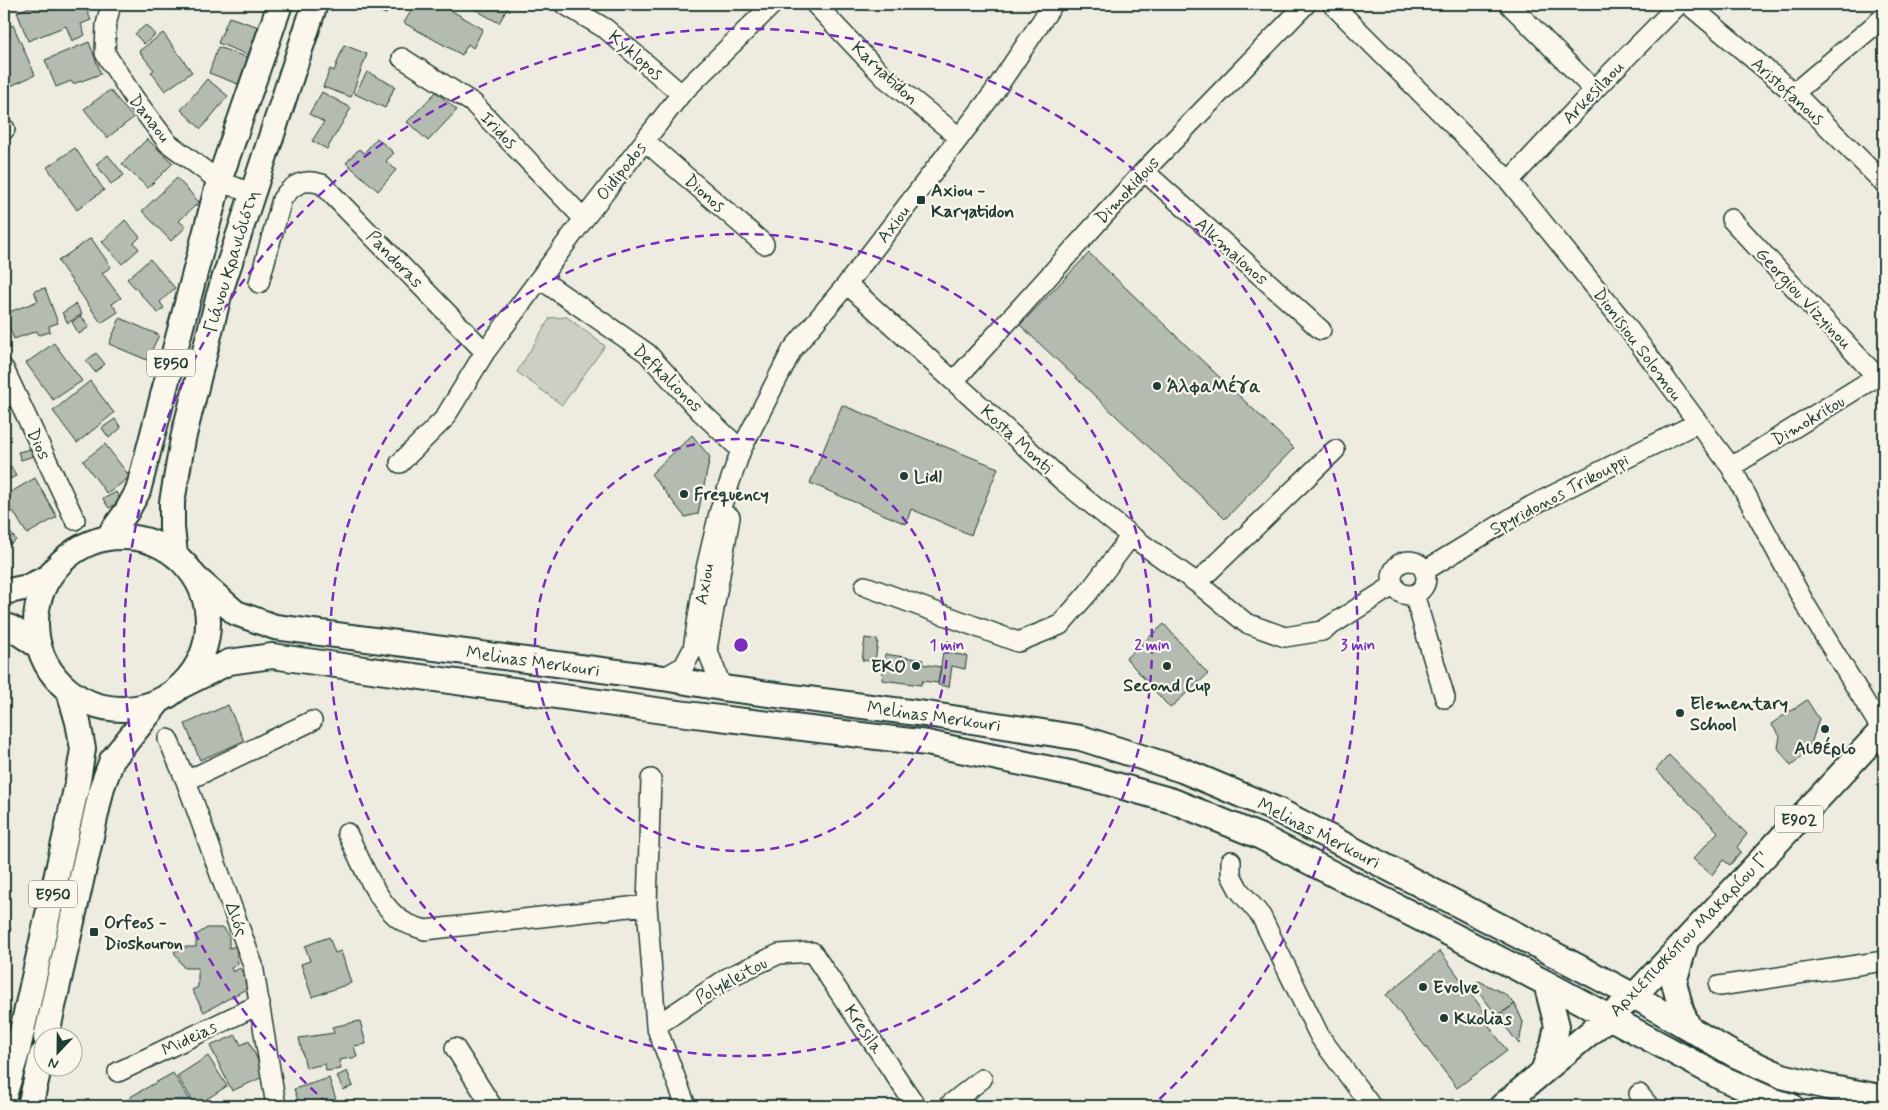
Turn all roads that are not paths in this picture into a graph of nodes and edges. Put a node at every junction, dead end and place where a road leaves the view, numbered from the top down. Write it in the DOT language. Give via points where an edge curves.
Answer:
graph roads {
  1 [pos="111,4"];
  2 [pos="280,4"];
  3 [pos="315,4"];
  4 [pos="564,4"];
  5 [pos="773,4"];
  6 [pos="815,4"];
  7 [pos="1053,4"];
  8 [pos="1306,4"];
  9 [pos="1332,4"];
  10 [pos="1509,4"];
  11 [pos="1679,4"];
  12 [pos="1688,4"];
  13 [pos="1884,17"];
  14 [pos="402,58"];
  15 [pos="1594,90"];
  16 [pos="1794,93"];
  17 [pos="681,94"];
  18 [pos="959,137"];
  19 [pos="645,142"];
  20 [pos="1144,171"];
  21 [pos="219,181"];
  22 [pos="1509,182"];
  23 [pos="1884,183"];
  24 [pos="251,193"];
  25 [pos="584,219"];
  26 [pos="1731,219"];
  27 [pos="764,244"];
  28 [pos="540,280"];
  29 [pos="259,283"];
  30 [pos="847,284"];
  31 [pos="1321,330"];
  32 [pos="485,352"];
  33 [pos="4,369"];
  34 [pos="1881,375"];
  35 [pos="954,381"];
  36 [pos="1697,422"];
  37 [pos="741,450"];
  38 [pos="1335,450"];
  39 [pos="400,463"];
  40 [pos="1731,466"];
  41 [pos="75,520"];
  42 [pos="1131,536"];
  43 [pos="108,537"];
  44 [pos="175,554"];
  45 [pos="1424,571"];
  46 [pos="49,576"];
  47 [pos="196,578"];
  48 [pos="1197,583"];
  49 [pos="1394,585"];
  50 [pos="865,586"];
  51 [pos="4,592"];
  52 [pos="1414,594"];
  53 [pos="4,625"];
  54 [pos="38,645"];
  55 [pos="663,678"];
  56 [pos="181,686"];
  57 [pos="722,688"];
  58 [pos="68,692"];
  59 [pos="1444,698"];
  60 [pos="158,701"];
  61 [pos="312,721"];
  62 [pos="1883,729"];
  63 [pos="168,739"];
  64 [pos="651,779"];
  65 [pos="186,781"];
  66 [pos="347,833"];
  67 [pos="1231,861"];
  68 [pos="647,904"];
  69 [pos="1686,941"];
  70 [pos="812,952"];
  71 [pos="1884,961"];
  72 [pos="1546,983"];
  73 [pos="1719,986"];
  74 [pos="1634,996"];
  75 [pos="260,1004"];
  76 [pos="1609,1017"];
  77 [pos="656,1026"];
  78 [pos="48,1028"];
  79 [pos="1689,1028"];
  80 [pos="455,1048"];
  81 [pos="118,1072"];
  82 [pos="1542,1073"];
  83 [pos="37,1078"];
  84 [pos="982,1079"];
  85 [pos="4,1096"];
  86 [pos="1884,1096"];
  87 [pos="30,1106"];
  88 [pos="276,1106"];
  89 [pos="492,1106"];
  90 [pos="686,1106"];
  91 [pos="916,1106"];
  92 [pos="948,1106"];
  93 [pos="1371,1106"];
  94 [pos="1502,1106"];
  95 [pos="1791,1106"];
  1 -- 21 [label="street, Danaou" via="105,53 168,143"];
  2 -- 21 [label="main road, Γιάνου Κρανιδιότη / E950"];
  3 -- 24 [label="main road, Γιάνου Κρανιδιότη / E950"];
  4 -- 17 [label="street, Kyklopos" via="606,29"];
  5 -- 17 [label="street, Oidipodos"];
  6 -- 18 [label="street, Karyatidon" via="884,77"];
  7 -- 18 [label="street, Axiou" via="992,95"];
  8 -- 20 [label="street, Dimokidous"];
  9 -- 22 [label="street, Dionisiou Solomou"];
  10 -- 15 [label="street"];
  11 -- 15 [label="street, Arkesilaou"];
  12 -- 16 [label="street, Aristofanous"];
  13 -- 16 [label="street"];
  14 -- 25 [label="street, Iridos" via="473,103"];
  15 -- 22 [label="street, Arkesilaou"];
  16 -- 23 [label="street, Aristofanous"];
  17 -- 19 [label="street, Oidipodos"];
  18 -- 30 [label="street, Axiou"];
  19 -- 25 [label="street, Oidipodos"];
  19 -- 27 [label="street, Dionos"];
  20 -- 31 [label="street, Alkmaionos"];
  20 -- 35 [label="street, Dimokidous"];
  21 -- 24 [label="street, Danaou"];
  21 -- 43 [label="main road, Γιάνου Κρανιδιότη / E950" via="138,491"];
  22 -- 36 [label="street, Dionisiou Solomou" via="1621,319"];
  24 -- 44 [label="main road, Γιάνου Κρανιδιότη / E950" via="219,295 184,439 172,502"];
  25 -- 28 [label="street, Oidipodos"];
  26 -- 34 [label="street, Georgiou Vizyinou"];
  28 -- 32 [label="street, Oidipodos"];
  28 -- 37 [label="street, Defkalionos" via="647,353"];
  29 -- 32 [label="street, Pandoras" via="282,199 297,183 311,181 322,184"];
  30 -- 35 [label="street, Kosta Monti"];
  30 -- 37 [label="street, Axiou" via="792,350"];
  32 -- 39 [label="street, Oidipodos" via="444,419"];
  33 -- 41 [label="street, Dios"];
  34 -- 40 [label="street, Dimokritou"];
  35 -- 42 [label="street, Kosta Monti" via="1063,481"];
  36 -- 40 [label="street, Dionisiou Solomou"];
  36 -- 45 [label="street, Spyridonos Trikouppi" via="1531,506"];
  37 -- 55 [label="street, Axiou" via="719,513 705,572 693,649 684,666"];
  37 -- 57 [label="street, Axiou" via="707,649"];
  38 -- 48 [label="street"];
  40 -- 62 [label="street, Dionisiou Solomou" via="1805,604"];
  42 -- 48 [label="street, Kosta Monti"];
  42 -- 50 [label="street" via="1060,624 1018,642"];
  43 -- 44 [label="main road" via="132,536 155,542"];
  43 -- 46 [label="main road" via="81,546 59,562"];
  44 -- 47 [label="main road"];
  45 -- 49 [label="street" via="1417,563 1401,564 1392,577"];
  45 -- 52 [label="street" via="1426,582"];
  46 -- 51 [label="main road" via="28,587"];
  46 -- 54 [label="main road" via="42,587 35,616"];
  47 -- 55 [label="main road, Melinas Merkouri" via="236,613 275,627"];
  47 -- 56 [label="main road" via="207,606 208,635 199,663"];
  48 -- 49 [label="street, Kosta Monti" via="1246,623 1284,637 1322,631"];
  49 -- 52 [label="street" via="1404,594"];
  52 -- 59 [label="street"];
  53 -- 54 [label="main road"];
  54 -- 58 [label="main road" via="49,671"];
  55 -- 57 [label="main road, Melinas Merkouri"];
  56 -- 60 [label="main road"];
  56 -- 72 [label="main road, Melinas Merkouri" via="229,662 272,656 670,712 927,743 1084,776 1173,801 1261,837"];
  57 -- 74 [label="main road, Melinas Merkouri" via="1081,738 1182,770 1277,810"];
  58 -- 60 [label="main road" via="89,703 112,709 136,708"];
  58 -- 85 [label="main road, E950" via="84,749 18,1049"];
  60 -- 78 [label="main road, E950" via="112,760 102,787"];
  61 -- 65 [label="street"];
  62 -- 69 [label="main road, Αρχιεπισκόπου Μακαρίου Γ' / E902"];
  63 -- 65 [label="street, Διός"];
  64 -- 68 [label="street"];
  65 -- 75 [label="street, Διός" via="254,965"];
  66 -- 68 [label="street" via="380,898 393,914 425,930"];
  67 -- 93 [label="street" via="1231,875 1261,916 1320,1037"];
  68 -- 77 [label="street"];
  69 -- 74 [label="main road, Αρχιεπισκόπου Μακαρίου Γ' / E902"];
  69 -- 79 [label="main road" via="1674,982"];
  70 -- 77 [label="street, Polykleitou" via="779,954 729,978"];
  70 -- 91 [label="street, Kresila"];
  71 -- 73 [label="street"];
  72 -- 76 [label="main road, Melinas Merkouri"];
  72 -- 82 [label="main road" via="1557,1026"];
  74 -- 76 [label="main road, Αρχιεπισκόπου Μακαρίου Γ' / E902"];
  74 -- 79 [label="main road, Melinas Merkouri"];
  75 -- 81 [label="street, Mideias"];
  75 -- 88 [label="street, Διός"];
  76 -- 82 [label="main road, Αρχιεπισκόπου Μακαρίου Γ' / E902"];
  76 -- 95 [label="main road, Melinas Merkouri" via="1722,1078"];
  77 -- 90 [label="street"];
  79 -- 86 [label="main road, Melinas Merkouri" via="1733,1054 1782,1076"];
  80 -- 89 [label="street"];
  82 -- 94 [label="main road, Αρχιεπισκόπου Μακαρίου Γ' / E902"];
  83 -- 87 [label="main road"];
  84 -- 92 [label="street"];
}
